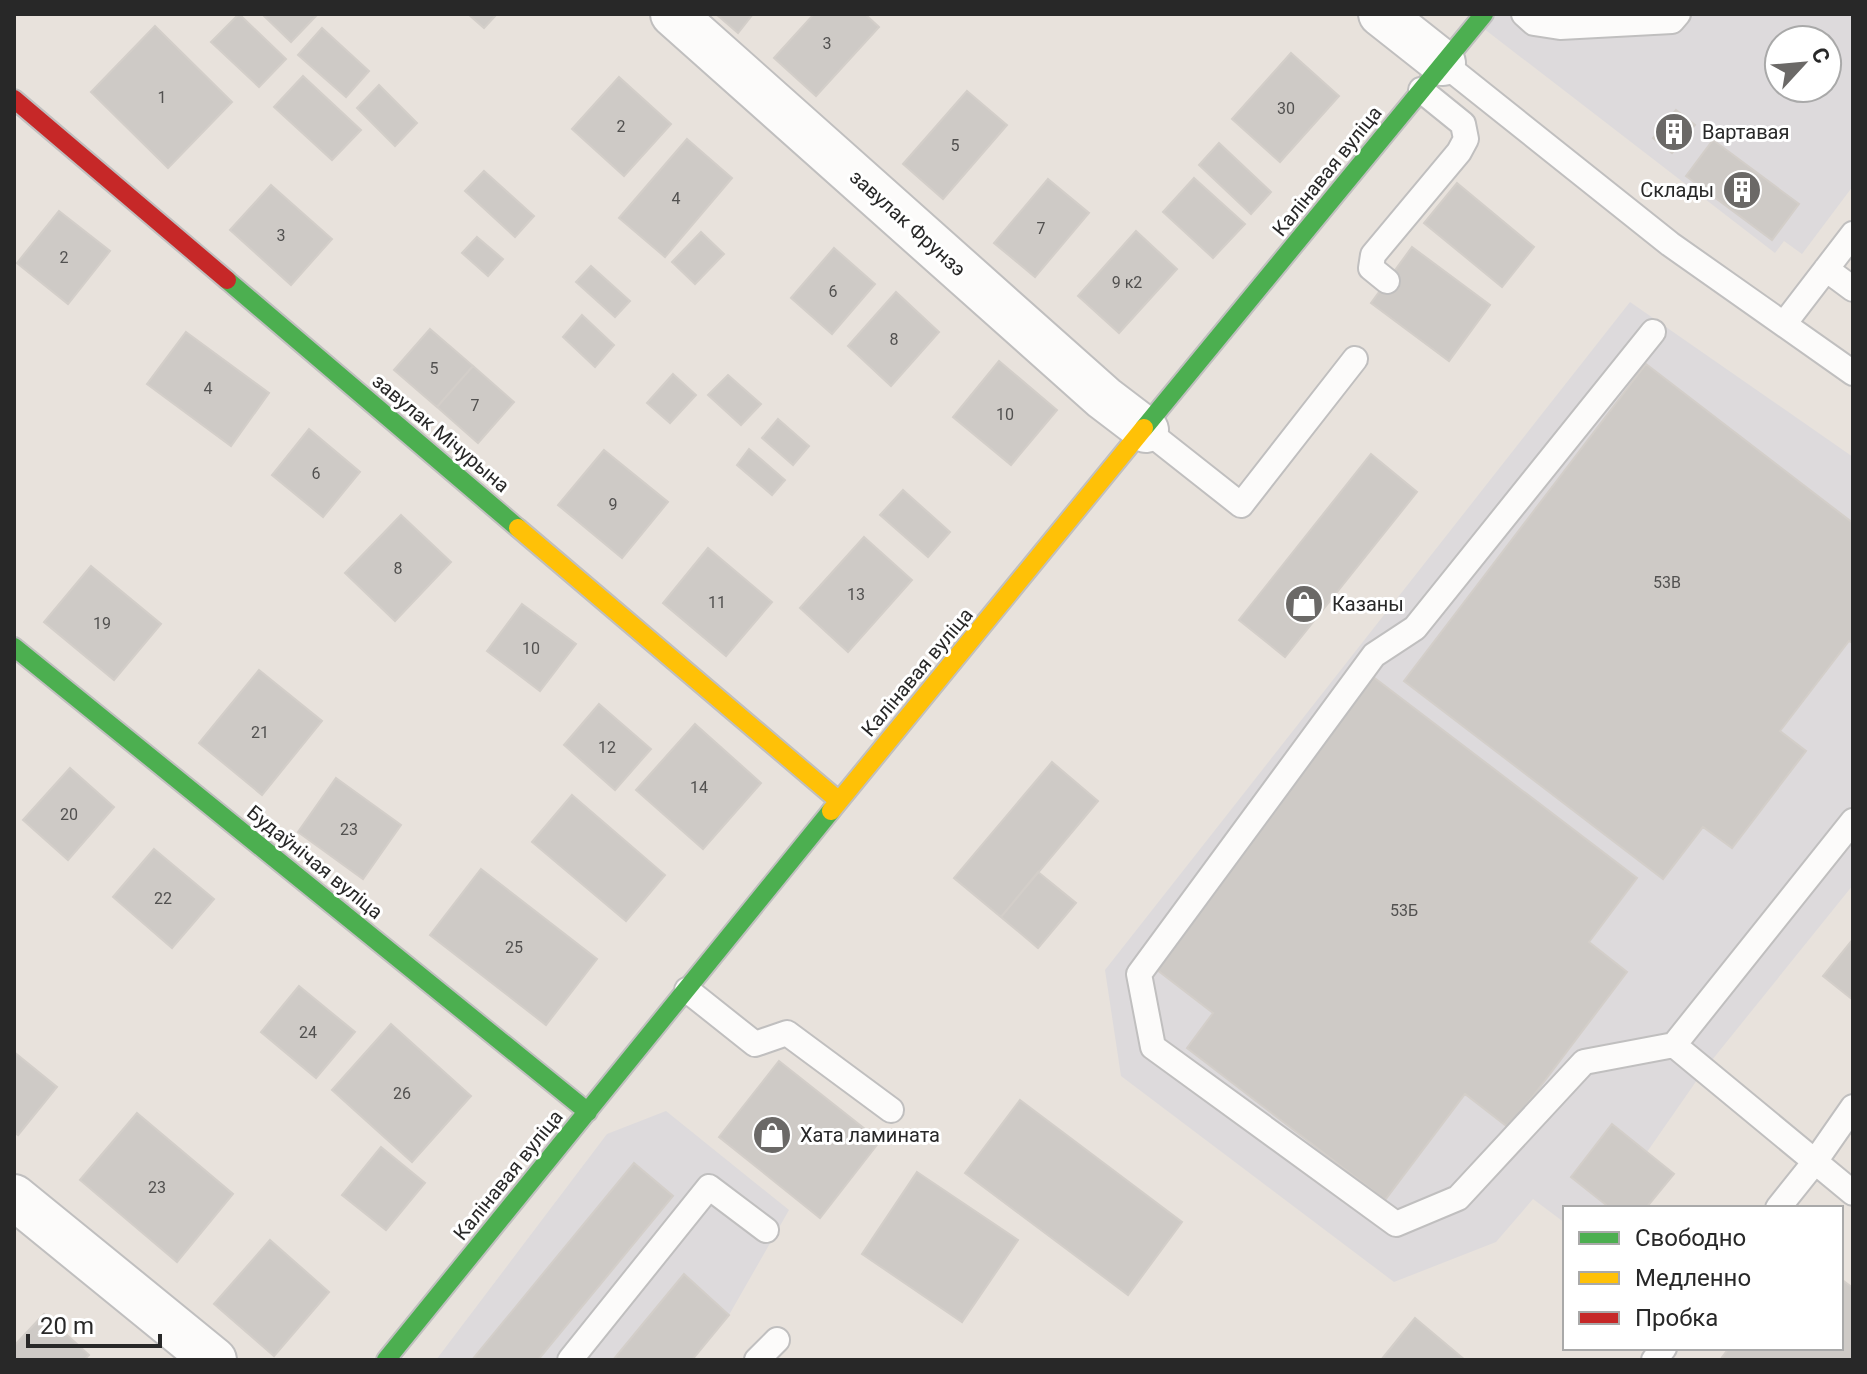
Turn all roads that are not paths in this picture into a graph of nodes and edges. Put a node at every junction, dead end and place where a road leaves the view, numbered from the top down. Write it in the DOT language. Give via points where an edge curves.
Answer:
graph roads {
  1 [pos="673,14"];
  2 [pos="1381,14"];
  3 [pos="1484,14"];
  4 [pos="1524,14"];
  5 [pos="1678,14"];
  6 [pos="1432,77"];
  7 [pos="14,99"];
  8 [pos="1853,234"];
  9 [pos="1826,269"];
  10 [pos="1387,281"];
  11 [pos="1853,289"];
  12 [pos="1784,324"];
  13 [pos="1653,332"];
  14 [pos="1355,359"];
  15 [pos="1853,373"];
  16 [pos="1146,430"];
  17 [pos="14,647"];
  18 [pos="839,801"];
  19 [pos="1853,821"];
  20 [pos="687,990"];
  21 [pos="1674,1045"];
  22 [pos="1853,1107"];
  23 [pos="891,1110"];
  24 [pos="588,1112"];
  25 [pos="1814,1163"];
  26 [pos="1853,1193"];
  27 [pos="14,1197"];
  28 [pos="1780,1206"];
  29 [pos="766,1230"];
  30 [pos="777,1340"];
  31 [pos="214,1360"];
  32 [pos="386,1360"];
  33 [pos="570,1360"];
  34 [pos="757,1360"];
  1 -- 16 [label="street, завулак Фрунзэ"];
  2 -- 6 [label="street"];
  3 -- 6 [label="street, Калінавая вуліца"];
  4 -- 5 [label="lane" via="1534,23 1560,27 1672,21"];
  6 -- 10 [label="lane" via="1463,124 1466,139 1435,195 1373,255 1371,268"];
  6 -- 12 [label="lane"];
  6 -- 16 [label="street, Калінавая вуліца"];
  7 -- 18 [label="street, завулак Мічурына"];
  8 -- 9 [label="lane"];
  9 -- 11 [label="lane"];
  9 -- 12 [label="lane"];
  12 -- 15 [label="lane"];
  13 -- 21 [label="lane" via="1415,628 1374,655 1139,974 1153,1047 1396,1224 1458,1198 1584,1062"];
  14 -- 16 [label="lane" via="1241,505"];
  16 -- 18 [label="street, Калінавая вуліца"];
  17 -- 24 [label="street, Будаўнічая вуліца"];
  18 -- 20 [label="street, Калінавая вуліца"];
  19 -- 21 [label="lane"];
  20 -- 23 [label="lane" via="755,1044 787,1033"];
  20 -- 24 [label="street, Калінавая вуліца"];
  21 -- 25 [label="lane"];
  22 -- 25 [label="lane"];
  24 -- 32 [label="street, Калінавая вуліца"];
  25 -- 26 [label="lane"];
  25 -- 28 [label="lane"];
  27 -- 31 [label="street"];
  29 -- 33 [label="lane" via="709,1187"];
  30 -- 34 [label="lane"];
}
